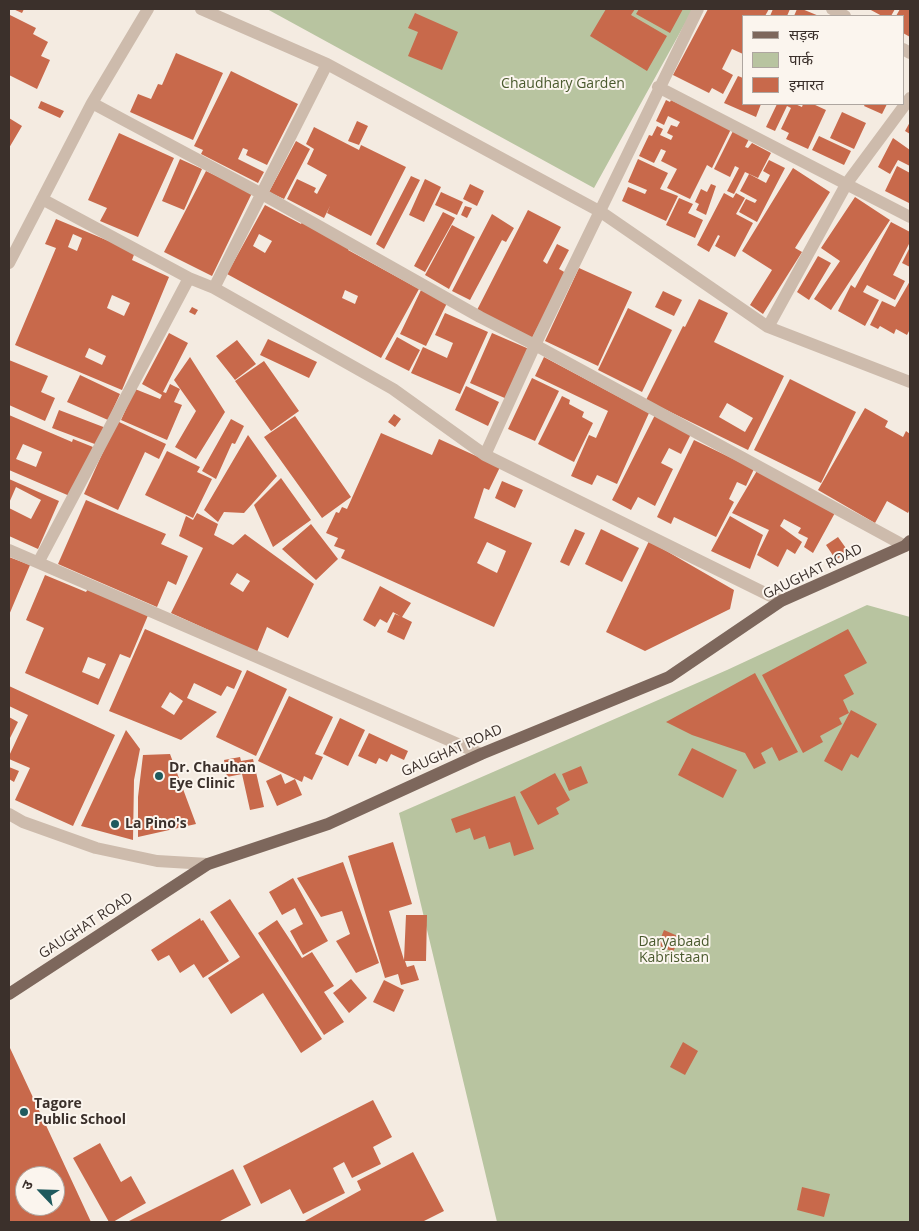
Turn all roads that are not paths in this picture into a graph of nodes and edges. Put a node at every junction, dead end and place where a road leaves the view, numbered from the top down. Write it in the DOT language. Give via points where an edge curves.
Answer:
graph roads {
  1 [pos="148,9"];
  2 [pos="201,9"];
  3 [pos="698,9"];
  4 [pos="832,9"];
  5 [pos="843,15"];
  6 [pos="327,64"];
  7 [pos="658,87"];
  8 [pos="910,98"];
  9 [pos="92,103"];
  10 [pos="847,183"];
  11 [pos="262,194"];
  12 [pos="42,199"];
  13 [pos="601,212"];
  14 [pos="910,216"];
  15 [pos="9,263"];
  16 [pos="189,278"];
  17 [pos="214,288"];
  18 [pos="768,327"];
  19 [pos="535,345"];
  20 [pos="910,382"];
  21 [pos="485,454"];
  22 [pos="907,543"];
  23 [pos="9,550"];
  24 [pos="39,562"];
  25 [pos="781,601"];
  26 [pos="481,754"];
  27 [pos="9,814"];
  28 [pos="208,864"];
  29 [pos="9,994"];
  1 -- 9 [label="street"];
  2 -- 6 [label="street"];
  3 -- 7 [label="street"];
  4 -- 5 [label="street"];
  6 -- 11 [label="street"];
  6 -- 13 [label="street"];
  7 -- 10 [label="street"];
  7 -- 13 [label="street"];
  8 -- 10 [label="street"];
  9 -- 11 [label="street"];
  9 -- 12 [label="street"];
  10 -- 14 [label="street"];
  10 -- 18 [label="street"];
  11 -- 17 [label="street"];
  11 -- 19 [label="street"];
  12 -- 15 [label="street"];
  12 -- 16 [label="street"];
  13 -- 18 [label="street"];
  13 -- 19 [label="street"];
  16 -- 17 [label="street"];
  16 -- 24 [label="street"];
  17 -- 21 [label="street" via="393,389"];
  18 -- 20 [label="street"];
  19 -- 21 [label="street"];
  19 -- 22 [label="street"];
  21 -- 25 [label="street"];
  22 -- 25 [label="main road, GAUGHAT ROAD"];
  23 -- 24 [label="street"];
  24 -- 26 [label="street"];
  25 -- 26 [label="main road, GAUGHAT ROAD" via="669,677"];
  26 -- 28 [label="main road, GAUGHAT ROAD" via="328,824"];
  27 -- 28 [label="street" via="96,848 157,861"];
  28 -- 29 [label="main road, GAUGHAT ROAD"];
}
